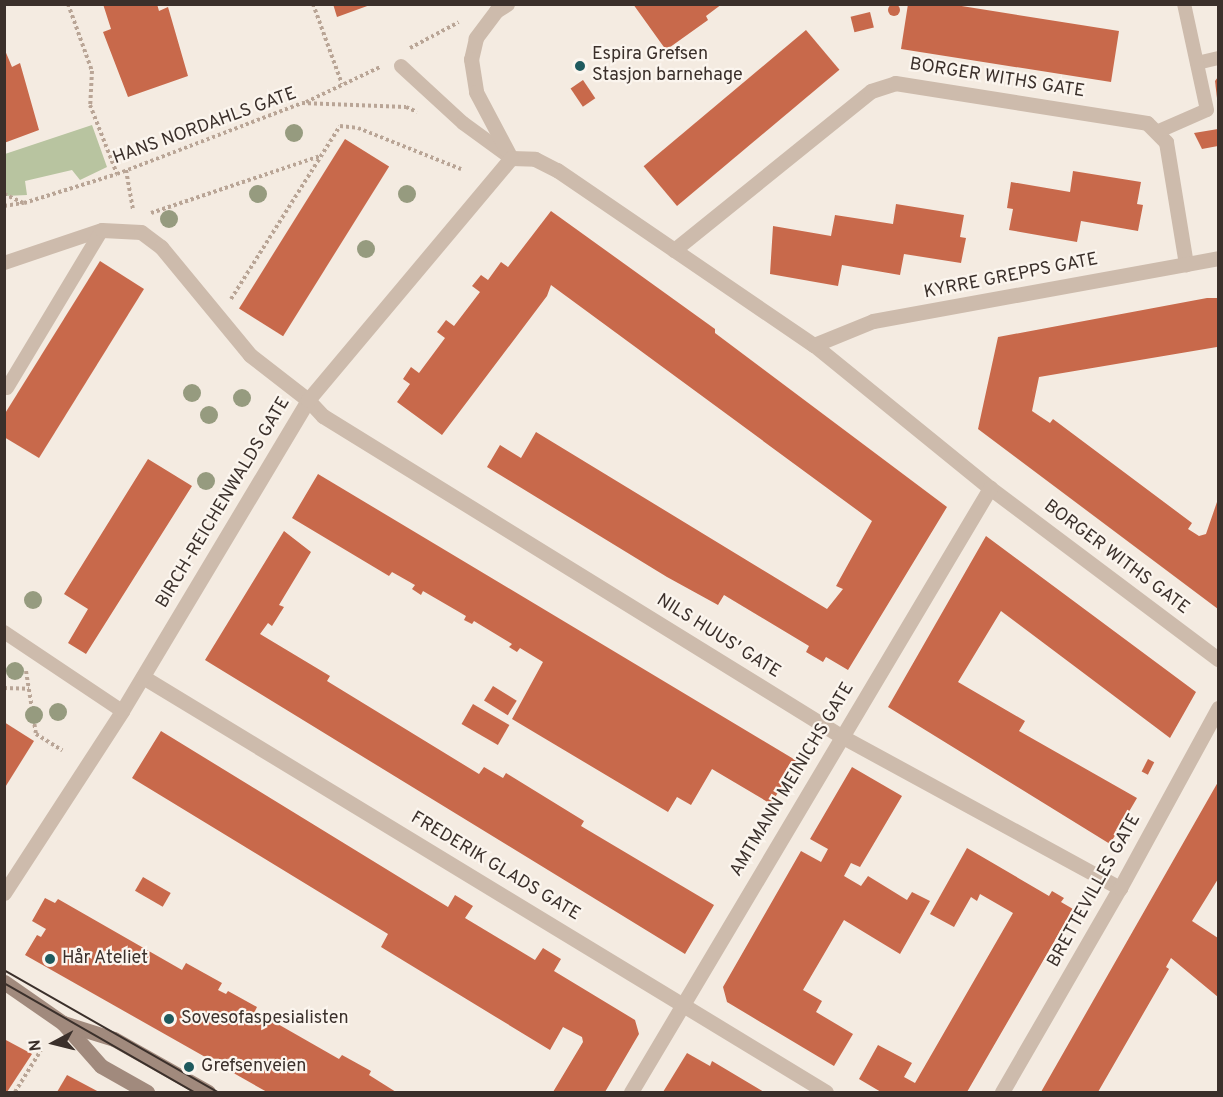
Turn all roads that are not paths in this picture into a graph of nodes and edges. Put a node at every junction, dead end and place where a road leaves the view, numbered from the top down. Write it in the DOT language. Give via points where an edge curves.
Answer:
graph roads {
  1 [pos="1184,4"];
  2 [pos="501,8"];
  3 [pos="1218,58"];
  4 [pos="1197,63"];
  5 [pos="395,64"];
  6 [pos="1159,131"];
  7 [pos="511,158"];
  8 [pos="102,230"];
  9 [pos="674,250"];
  10 [pos="1218,258"];
  11 [pos="4,263"];
  12 [pos="1186,264"];
  13 [pos="813,345"];
  14 [pos="7,388"];
  15 [pos="308,400"];
  16 [pos="990,488"];
  17 [pos="4,632"];
  18 [pos="1218,659"];
  19 [pos="144,676"];
  20 [pos="1218,708"];
  21 [pos="122,711"];
  22 [pos="841,736"];
  23 [pos="1120,888"];
  24 [pos="4,893"];
  25 [pos="4,982"];
  26 [pos="684,1004"];
  27 [pos="63,1023"];
  28 [pos="147,1092"];
  29 [pos="208,1092"];
  30 [pos="632,1092"];
  31 [pos="826,1092"];
  32 [pos="1002,1092"];
  1 -- 4 [label="lane"];
  2 -- 7 [label="street" via="476,38 472,78"];
  3 -- 4 [label="lane"];
  4 -- 6 [label="lane" via="1207,110"];
  5 -- 7 [label="lane"];
  6 -- 9 [label="street, BORGER WITHS GATE" via="1147,123 895,83 871,91"];
  6 -- 12 [label="street" via="1166,142"];
  7 -- 9 [label="street, BORGER WITHS GATE" via="535,159 557,170"];
  7 -- 15 [label="street, BIRCH-REICHENWALDS GATE"];
  8 -- 11 [label="lane"];
  8 -- 14 [label="lane"];
  8 -- 15 [label="street, NILS HUUS' GATE" via="141,232 154,242 250,355"];
  9 -- 13 [label="street, BORGER WITHS GATE"];
  10 -- 12 [label="street, KYRRE GREPPS GATE"];
  12 -- 13 [label="street, KYRRE GREPPS GATE" via="873,321"];
  13 -- 16 [label="street, BORGER WITHS GATE"];
  15 -- 19 [label="street, BIRCH-REICHENWALDS GATE"];
  15 -- 22 [label="street, NILS HUUS' GATE" via="322,416"];
  16 -- 18 [label="street, BORGER WITHS GATE"];
  16 -- 22 [label="street, AMTMANN MEINICHS GATE"];
  17 -- 21 [label="lane"];
  19 -- 21 [label="street, BIRCH-REICHENWALDS GATE"];
  19 -- 26 [label="street, FREDERIK GLADS GATE"];
  20 -- 23 [label="street, BRETTEVILLES GATE"];
  21 -- 24 [label="street, BIRCH-REICHENWALDS GATE"];
  22 -- 23 [label="street, NILS HUUS' GATE"];
  22 -- 26 [label="street, AMTMANN MEINICHS GATE"];
  23 -- 32 [label="street, BRETTEVILLES GATE"];
  25 -- 27 [label="main road"];
  26 -- 30 [label="street, AMTMANN MEINICHS GATE"];
  26 -- 31 [label="street, FREDERIK GLADS GATE"];
  27 -- 28 [label="main road" via="101,1066"];
  27 -- 29 [label="main road" via="114,1039"];
}
